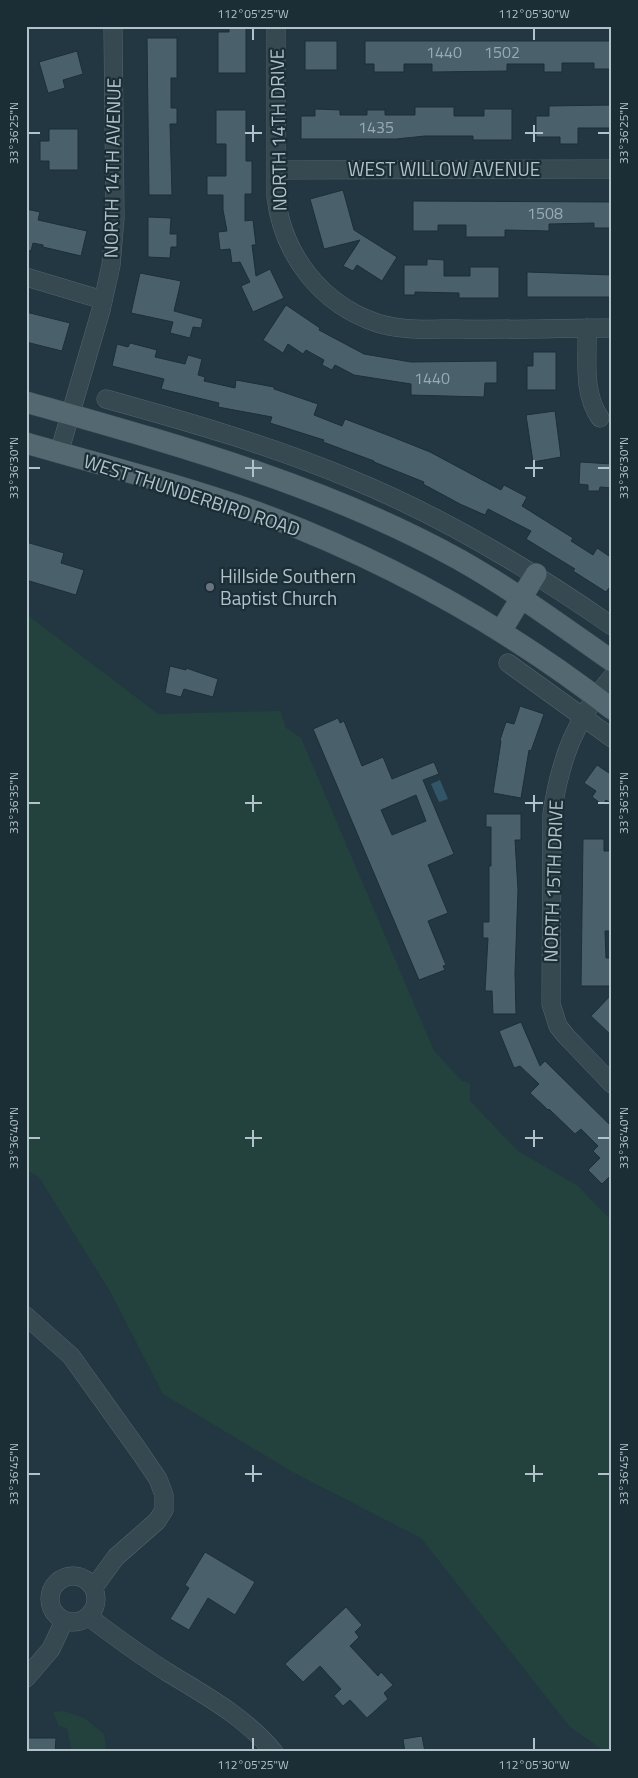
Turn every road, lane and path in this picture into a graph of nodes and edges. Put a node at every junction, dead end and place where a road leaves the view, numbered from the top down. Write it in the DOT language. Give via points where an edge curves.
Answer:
graph roads {
  1 [pos="113,26"];
  2 [pos="276,26"];
  3 [pos="612,169"];
  4 [pos="277,170"];
  5 [pos="26,277"];
  6 [pos="104,300"];
  7 [pos="587,328"];
  8 [pos="612,328"];
  9 [pos="106,398"];
  10 [pos="26,402"];
  11 [pos="152,412"];
  12 [pos="70,414"];
  13 [pos="600,418"];
  14 [pos="143,436"];
  15 [pos="26,443"];
  16 [pos="59,453"];
  17 [pos="536,574"];
  18 [pos="521,598"];
  19 [pos="612,626"];
  20 [pos="501,631"];
  21 [pos="612,661"];
  22 [pos="508,663"];
  23 [pos="612,677"];
  24 [pos="604,702"];
  25 [pos="582,715"];
  26 [pos="612,738"];
  27 [pos="612,1084"];
  28 [pos="26,1316"];
  29 [pos="94,1587"];
  30 [pos="89,1617"];
  31 [pos="64,1621"];
  32 [pos="26,1678"];
  33 [pos="274,1752"];
  1 -- 6 [label="street, NORTH 14TH AVENUE" via="115,218"];
  2 -- 4 [label="street, NORTH 14TH DRIVE"];
  3 -- 4 [label="street, WEST WILLOW AVENUE"];
  4 -- 7 [label="street, NORTH 14TH DRIVE" via="278,215 292,253 337,303 378,323 410,328"];
  5 -- 6 [label="street"];
  6 -- 12 [label="street, NORTH 14TH AVENUE"];
  7 -- 8 [label="street, NORTH 14TH DRIVE"];
  7 -- 13 [label="street" via="588,392"];
  9 -- 11 [label="street"];
  10 -- 12 [label="main road"];
  11 -- 14 [label="street"];
  11 -- 17 [label="street" via="266,446 352,479 430,516"];
  12 -- 14 [label="main road"];
  12 -- 16 [label="street, NORTH 14TH AVENUE"];
  14 -- 18 [label="main road" via="207,454 333,501 460,560"];
  15 -- 16 [label="main road, WEST THUNDERBIRD ROAD"];
  16 -- 20 [label="main road, WEST THUNDERBIRD ROAD" via="261,514 447,598"];
  17 -- 18 [label="main road"];
  17 -- 19 [label="street"];
  18 -- 20 [label="main road"];
  18 -- 21 [label="main road"];
  20 -- 24 [label="main road, WEST THUNDERBIRD ROAD"];
  22 -- 25 [label="street"];
  23 -- 24 [label="street, NORTH 15TH DRIVE"];
  24 -- 25 [label="street, NORTH 15TH DRIVE"];
  25 -- 26 [label="street"];
  25 -- 27 [label="street, NORTH 15TH DRIVE" via="561,767 552,814 551,1004 558,1026"];
  28 -- 29 [label="street" via="71,1356 158,1479 164,1495 164,1510 157,1521 116,1557"];
  29 -- 30 [label="street" via="96,1605"];
  29 -- 31 [label="street" via="78,1576 66,1576 57,1581 51,1590 49,1604 56,1616"];
  30 -- 31 [label="street" via="82,1621"];
  30 -- 33 [label="street" via="167,1672 225,1707 261,1736"];
  31 -- 32 [label="street" via="51,1649"];
}
